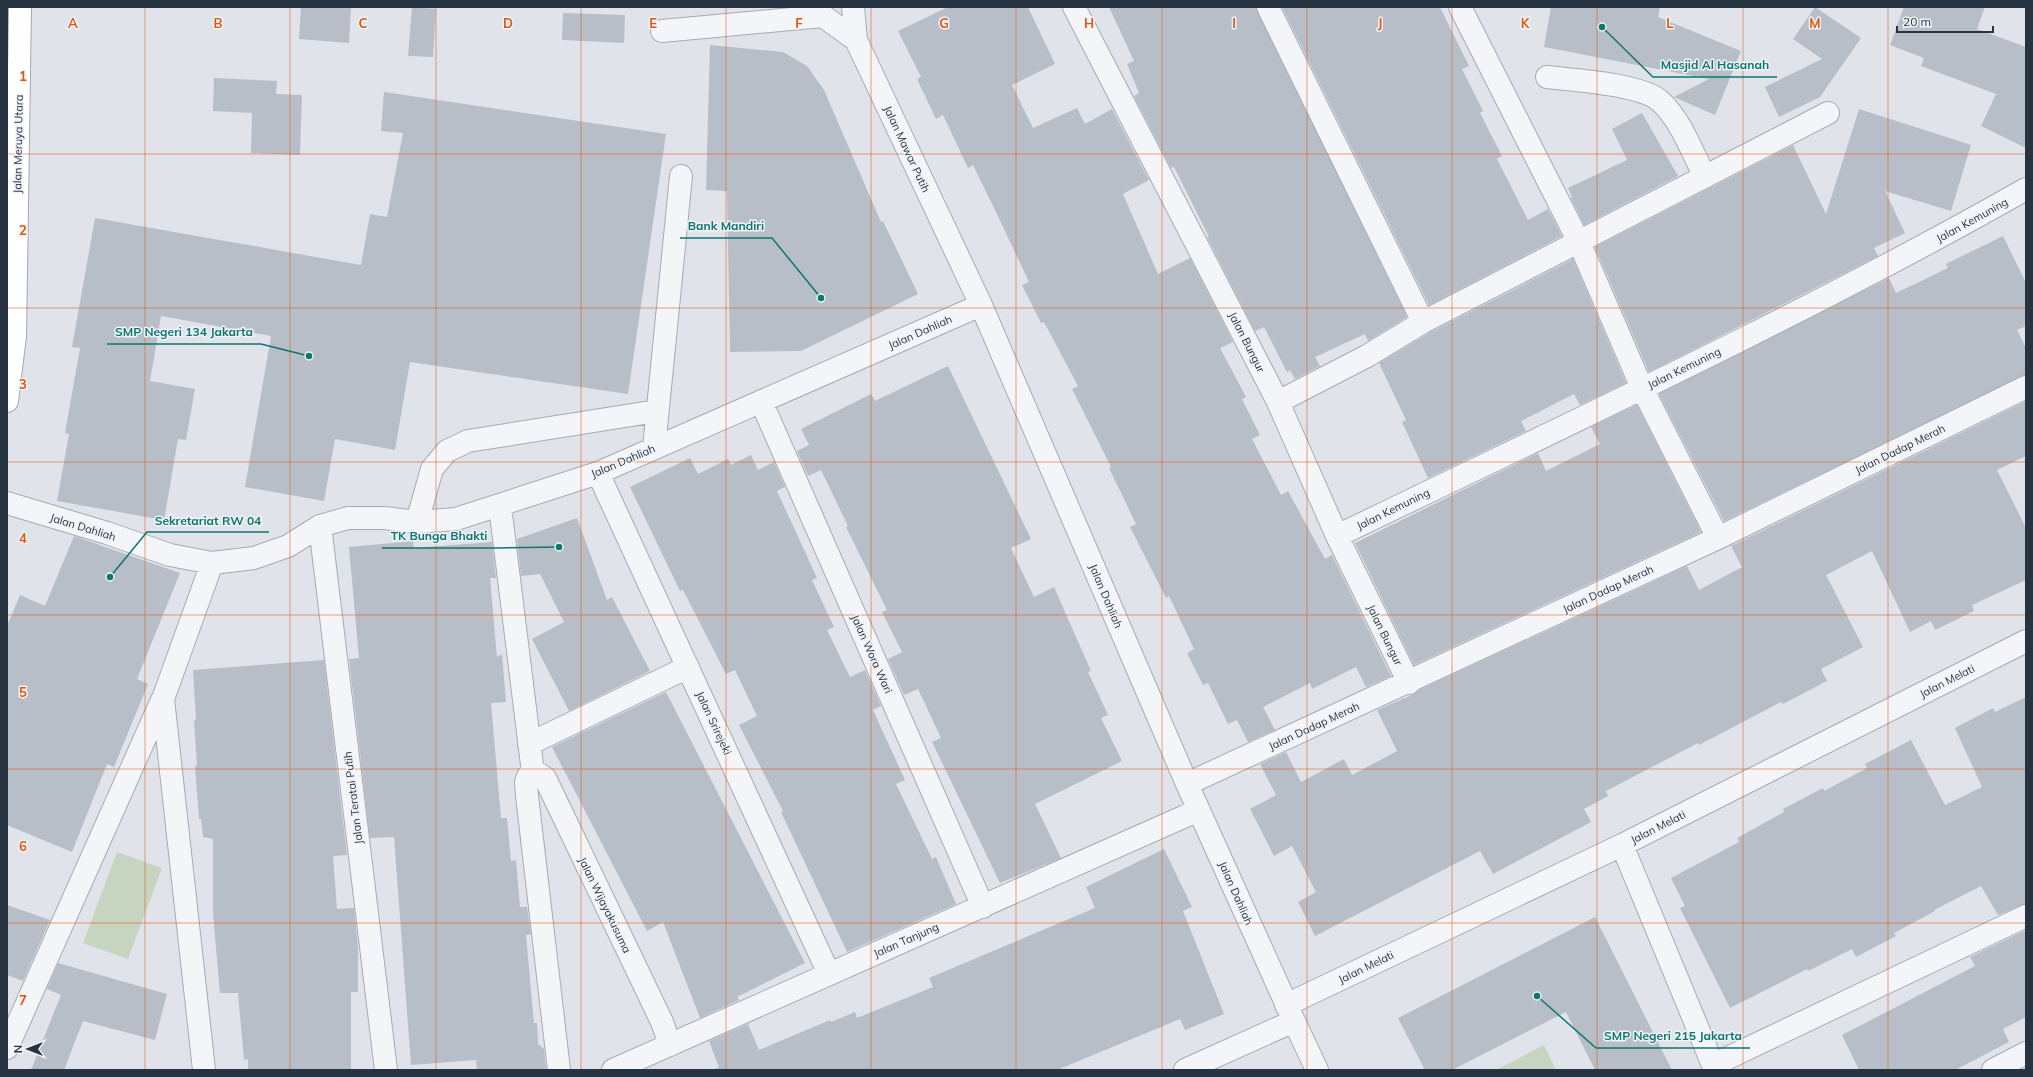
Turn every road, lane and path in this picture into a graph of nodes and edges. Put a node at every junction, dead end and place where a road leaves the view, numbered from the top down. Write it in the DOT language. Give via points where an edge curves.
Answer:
graph roads {
  1 [pos="20,7"];
  2 [pos="854,7"];
  3 [pos="1074,7"];
  4 [pos="1268,7"];
  5 [pos="1460,7"];
  6 [pos="820,11"];
  7 [pos="662,31"];
  8 [pos="856,40"];
  9 [pos="1547,77"];
  10 [pos="1828,113"];
  11 [pos="681,176"];
  12 [pos="1705,177"];
  13 [pos="2026,189"];
  14 [pos="1579,242"];
  15 [pos="981,305"];
  16 [pos="1424,322"];
  17 [pos="2026,387"];
  18 [pos="1642,388"];
  19 [pos="7,401"];
  20 [pos="761,401"];
  21 [pos="1278,402"];
  22 [pos="657,411"];
  23 [pos="654,448"];
  24 [pos="598,473"];
  25 [pos="7,503"];
  26 [pos="500,506"];
  27 [pos="417,522"];
  28 [pos="320,526"];
  29 [pos="1337,536"];
  30 [pos="1718,538"];
  31 [pos="212,563"];
  32 [pos="2026,641"];
  33 [pos="688,667"];
  34 [pos="1408,683"];
  35 [pos="163,699"];
  36 [pos="529,744"];
  37 [pos="533,773"];
  38 [pos="1187,784"];
  39 [pos="1199,810"];
  40 [pos="1622,845"];
  41 [pos="983,907"];
  42 [pos="2026,916"];
  43 [pos="829,974"];
  44 [pos="1290,1013"];
  45 [pos="670,1045"];
  46 [pos="7,1048"];
  47 [pos="2026,1053"];
  48 [pos="1714,1068"];
  49 [pos="204,1070"];
  50 [pos="386,1070"];
  51 [pos="559,1070"];
  52 [pos="613,1070"];
  53 [pos="1185,1070"];
  54 [pos="1317,1070"];
  55 [pos="1993,1070"];
  1 -- 19 [label="main road, Jalan Meruya Utara" via="15,336"];
  2 -- 8 [label="street"];
  3 -- 21 [label="street, Jalan Bungur"];
  4 -- 16 [label="street"];
  5 -- 14 [label="street"];
  6 -- 7 [label="street"];
  6 -- 8 [label="street, Jalan Mawar Putih"];
  8 -- 15 [label="street, Jalan Mawar Putih"];
  9 -- 12 [label="street" via="1630,88 1659,100 1672,115"];
  10 -- 12 [label="street"];
  11 -- 22 [label="street"];
  12 -- 14 [label="street"];
  13 -- 18 [label="street, Jalan Kemuning" via="1929,244 1796,313"];
  14 -- 16 [label="street"];
  14 -- 18 [label="street"];
  15 -- 20 [label="street, Jalan Dahliah"];
  15 -- 38 [label="street, Jalan Dahliah"];
  16 -- 21 [label="street" via="1367,356"];
  17 -- 30 [label="street, Jalan Dadap Merah"];
  18 -- 29 [label="street, Jalan Kemuning"];
  18 -- 30 [label="street"];
  20 -- 23 [label="street, Jalan Dahliah"];
  20 -- 41 [label="street, Jalan Wora Wari"];
  21 -- 29 [label="street, Jalan Bungur"];
  22 -- 23 [label="street"];
  22 -- 27 [label="street" via="468,441 447,450 432,469"];
  23 -- 24 [label="street, Jalan Dahliah"];
  24 -- 26 [label="street, Jalan Dahliah"];
  24 -- 33 [label="street, Jalan Srirejeki"];
  25 -- 31 [label="street, Jalan Dahliah" via="170,555"];
  26 -- 27 [label="street, Jalan Dahliah" via="456,519"];
  26 -- 36 [label="street"];
  27 -- 28 [label="street, Jalan Dahliah" via="385,518 348,518"];
  28 -- 31 [label="street, Jalan Dahliah" via="288,546 254,558"];
  28 -- 50 [label="street, Jalan Teratai Putih"];
  29 -- 34 [label="street, Jalan Bungur"];
  30 -- 34 [label="street, Jalan Dadap Merah"];
  31 -- 35 [label="street"];
  32 -- 40 [label="street, Jalan Melati"];
  33 -- 36 [label="street"];
  33 -- 43 [label="street, Jalan Srirejeki"];
  34 -- 38 [label="street, Jalan Dadap Merah"];
  35 -- 46 [label="street"];
  35 -- 49 [label="street"];
  36 -- 37 [label="street"];
  37 -- 45 [label="street, Jalan Wijayakusuma" via="545,778 662,1022"];
  37 -- 51 [label="street" via="528,776 526,782 527,796"];
  38 -- 39 [label="street, Jalan Dahliah"];
  39 -- 41 [label="street, Jalan Tanjung"];
  39 -- 44 [label="street, Jalan Dahliah"];
  40 -- 44 [label="street, Jalan Melati"];
  40 -- 48 [label="street"];
  41 -- 43 [label="street, Jalan Tanjung"];
  42 -- 48 [label="street"];
  43 -- 45 [label="street, Jalan Tanjung"];
  44 -- 53 [label="street"];
  44 -- 54 [label="street, Jalan Dahliah"];
  45 -- 52 [label="street, Jalan Tanjung"];
  47 -- 55 [label="street"];
}
